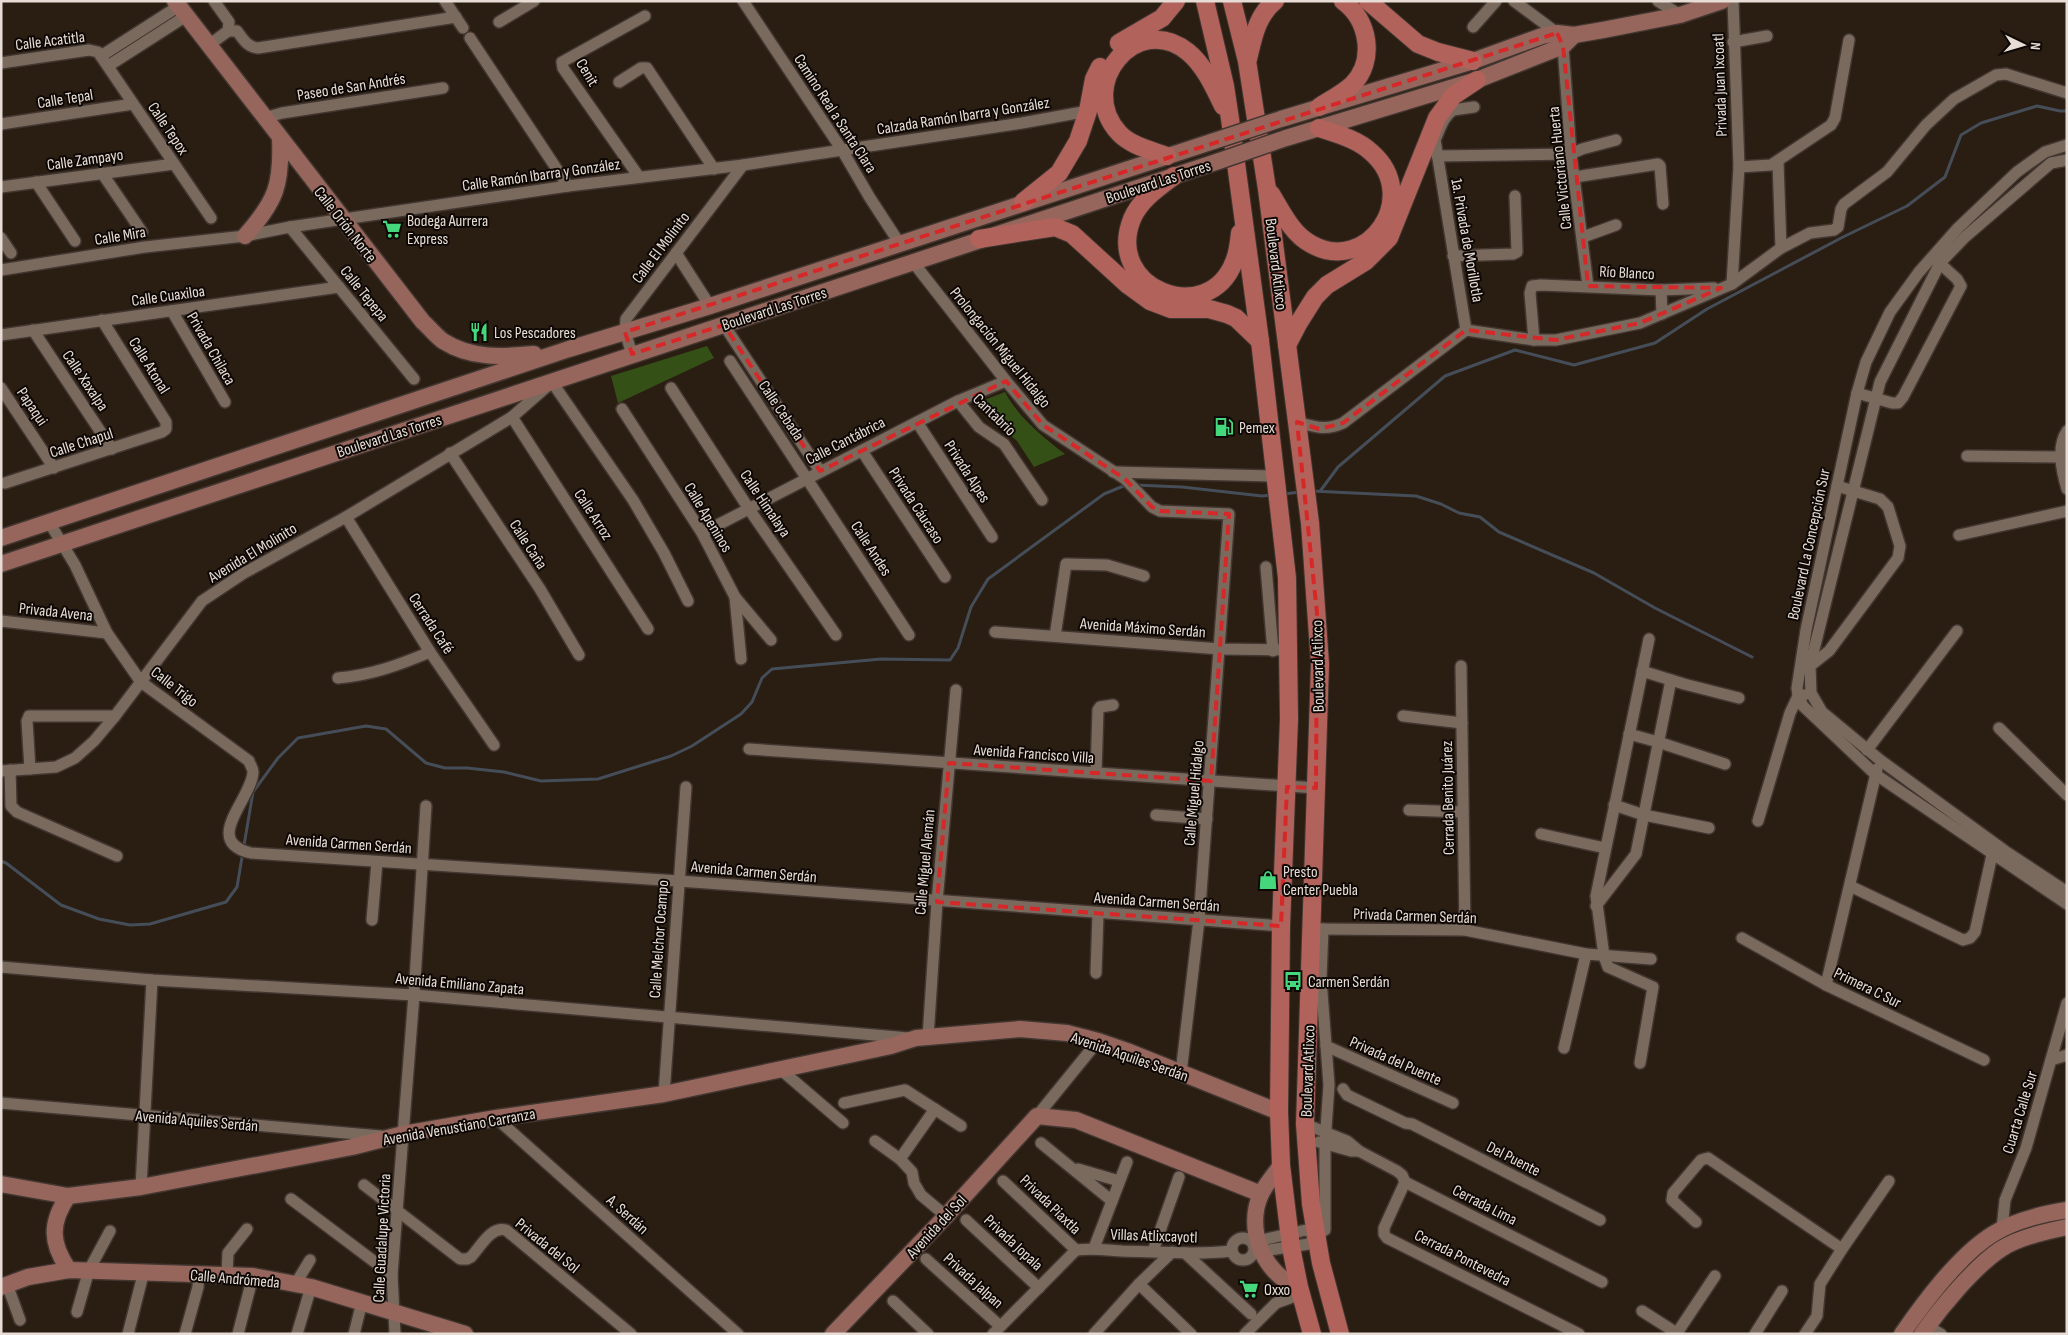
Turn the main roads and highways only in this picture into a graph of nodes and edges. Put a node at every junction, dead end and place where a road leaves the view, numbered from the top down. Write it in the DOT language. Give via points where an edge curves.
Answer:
graph roads {
  1 [pos="1176,1"];
  2 [pos="1205,1"];
  3 [pos="1232,1"];
  4 [pos="1275,1"];
  5 [pos="1343,1"];
  6 [pos="1368,1"];
  7 [pos="1722,1"];
  8 [pos="180,8"];
  9 [pos="1559,37"];
  10 [pos="1473,61"];
  11 [pos="1247,62"];
  12 [pos="1477,80"];
  13 [pos="1319,107"];
  14 [pos="1230,119"];
  15 [pos="1319,128"];
  16 [pos="280,138"];
  17 [pos="1166,156"];
  18 [pos="1174,176"];
  19 [pos="1267,189"];
  20 [pos="1023,202"];
  21 [pos="1243,215"];
  22 [pos="245,236"];
  23 [pos="979,239"];
  24 [pos="1260,341"];
  25 [pos="1288,345"];
  26 [pos="568,350"];
  27 [pos="1,538"];
  28 [pos="1,564"];
  29 [pos="922,1038"];
  30 [pos="1279,1112"];
  31 [pos="1281,1165"];
  32 [pos="1,1184"];
  33 [pos="1261,1194"];
  34 [pos="68,1196"];
  35 [pos="2067,1210"];
  36 [pos="2067,1227"];
  37 [pos="69,1270"];
  38 [pos="4,1285"];
  39 [pos="1300,1291"];
  40 [pos="1930,1331"];
  41 [pos="464,1334"];
  42 [pos="833,1334"];
  43 [pos="1312,1334"];
  44 [pos="1340,1334"];
  45 [pos="1902,1334"];
  1 -- 20 [label="main road" via="1162,18 1115,46 1103,61 1094,79 1078,141 1059,173"];
  2 -- 14 [label="main road, Boulevard Atlixco"];
  3 -- 11 [label="main road, Boulevard Atlixco"];
  4 -- 11 [label="main road" via="1257,26"];
  5 -- 13 [label="main road" via="1362,24 1367,42 1365,60 1352,84"];
  6 -- 10 [label="main road" via="1418,44"];
  7 -- 9 [label="main road" via="1680,15"];
  8 -- 16 [label="main road, Calle Orión Norte"];
  9 -- 10 [label="main road, Boulevard Las Torres"];
  9 -- 12 [label="main road, Boulevard Las Torres" via="1547,53"];
  10 -- 13 [label="main road, Boulevard Las Torres"];
  11 -- 19 [label="main road, Boulevard Atlixco"];
  12 -- 15 [label="main road, Boulevard Las Torres"];
  12 -- 25 [label="main road" via="1453,96 1437,118 1390,238 1315,297"];
  13 -- 17 [label="main road, Boulevard Las Torres, bridge"];
  14 -- 17 [label="main road" via="1198,62 1188,51 1164,41 1148,40 1131,47 1109,69 1104,85 1106,110 1119,134 1133,144"];
  14 -- 21 [label="main road, Boulevard Atlixco"];
  15 -- 18 [label="main road, Boulevard Las Torres, bridge"];
  15 -- 19 [label="main road" via="1359,143 1384,165 1391,182 1392,200 1388,217 1378,233 1364,244 1347,250 1329,250 1312,245 1298,235"];
  16 -- 22 [label="main road" via="281,168 276,193 264,215"];
  16 -- 26 [label="main road, Calle Orión Norte" via="423,322 442,340 465,352 487,356"];
  17 -- 20 [label="main road, Boulevard Las Torres"];
  18 -- 21 [label="main road" via="1153,191 1142,204 1132,218 1128,234 1128,251 1134,267 1158,291 1175,296 1193,296 1210,290 1224,278 1234,263"];
  18 -- 23 [label="main road, Boulevard Las Torres"];
  19 -- 25 [label="main road, Boulevard Atlixco"];
  20 -- 26 [label="main road, Boulevard Las Torres"];
  21 -- 24 [label="main road, Boulevard Atlixco"];
  23 -- 24 [label="main road" via="1055,227 1064,229 1150,301 1171,309 1209,309 1227,314 1236,318"];
  23 -- 28 [label="main road, Boulevard Las Torres"];
  24 -- 30 [label="main road, Boulevard Atlixco" via="1287,578 1281,650 1289,719 1281,926"];
  25 -- 44 [label="main road, Boulevard Atlixco" via="1310,523 1320,664 1316,788 1318,929 1305,1132 1316,1235"];
  26 -- 27 [label="main road, Boulevard Las Torres"];
  29 -- 30 [label="main road, Avenida Aquiles Serdán" via="1020,1029 1067,1033 1098,1041"];
  29 -- 34 [label="main road, Avenida Venustiano Carranza" via="664,1094 496,1118 141,1186"];
  30 -- 31 [label="main road, Boulevard Atlixco"];
  31 -- 33 [label="main road"];
  31 -- 39 [label="main road, Boulevard Atlixco"];
  32 -- 34 [label="main road, Avenida Venustiano Carranza"];
  33 -- 39 [label="main road" via="1257,1209 1256,1246 1281,1280"];
  33 -- 42 [label="main road, Avenida del Sol" via="1076,1120 1037,1116"];
  34 -- 37 [label="main road" via="59,1210 55,1241"];
  35 -- 45 [label="main road" via="2042,1214 1992,1235 1958,1264"];
  36 -- 40 [label="main road" via="2044,1231 2002,1248 1972,1274"];
  37 -- 38 [label="main road, Calle Andrómeda"];
  37 -- 41 [label="main road, Calle Andrómeda" via="253,1276 304,1285"];
  39 -- 43 [label="main road, Boulevard Atlixco"];
}
